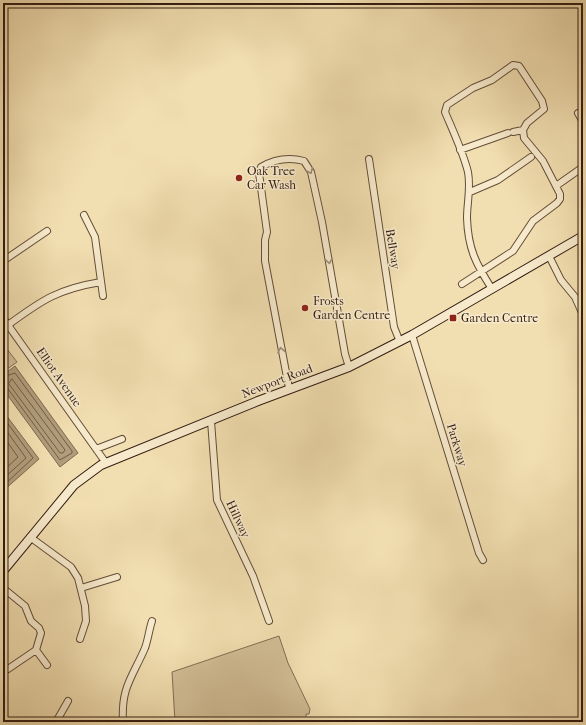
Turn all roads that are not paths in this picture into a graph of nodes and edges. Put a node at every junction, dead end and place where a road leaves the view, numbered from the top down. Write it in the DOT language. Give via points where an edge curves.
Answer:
graph roads {
  1 [pos="578,113"];
  2 [pos="583,122"];
  3 [pos="523,130"];
  4 [pos="460,150"];
  5 [pos="531,157"];
  6 [pos="369,159"];
  7 [pos="583,167"];
  8 [pos="556,186"];
  9 [pos="470,192"];
  10 [pos="84,215"];
  11 [pos="47,231"];
  12 [pos="583,236"];
  13 [pos="549,256"];
  14 [pos="3,261"];
  15 [pos="482,272"];
  16 [pos="101,282"];
  17 [pos="462,284"];
  18 [pos="492,289"];
  19 [pos="103,296"];
  20 [pos="583,315"];
  21 [pos="3,318"];
  22 [pos="8,325"];
  23 [pos="412,335"];
  24 [pos="400,342"];
  25 [pos="349,367"];
  26 [pos="289,388"];
  27 [pos="211,421"];
  28 [pos="122,440"];
  29 [pos="96,449"];
  30 [pos="106,463"];
  31 [pos="30,537"];
  32 [pos="483,560"];
  33 [pos="3,571"];
  34 [pos="117,577"];
  35 [pos="3,588"];
  36 [pos="81,588"];
  37 [pos="152,621"];
  38 [pos="269,621"];
  39 [pos="80,638"];
  40 [pos="36,650"];
  41 [pos="47,665"];
  42 [pos="3,670"];
  43 [pos="68,701"];
  44 [pos="56,722"];
  45 [pos="123,722"];
  1 -- 2 [label="street"];
  3 -- 4 [label="street" via="510,132"];
  3 -- 4 [label="street" via="527,123 544,109 542,101 519,66 513,66 447,105 445,112"];
  3 -- 8 [label="street" via="524,138 543,161"];
  4 -- 9 [label="street" via="468,172"];
  5 -- 9 [label="street" via="498,180"];
  6 -- 24 [label="street, Bellway" via="394,327"];
  7 -- 8 [label="street"];
  8 -- 15 [label="street" via="560,195 558,202 533,221 513,251"];
  9 -- 15 [label="street" via="467,218 470,242 474,260"];
  10 -- 16 [label="street" via="95,237"];
  11 -- 14 [label="street"];
  12 -- 13 [label="street, Newport Road"];
  13 -- 18 [label="street, Newport Road"];
  13 -- 20 [label="street" via="561,280 575,297"];
  15 -- 17 [label="street"];
  15 -- 18 [label="street"];
  16 -- 19 [label="street"];
  16 -- 22 [label="street" via="74,286 42,300"];
  18 -- 23 [label="street, Newport Road"];
  21 -- 22 [label="street, Elliot Avenue"];
  22 -- 29 [label="street, Elliot Avenue"];
  23 -- 24 [label="street, Newport Road"];
  23 -- 32 [label="street, Parkway"];
  24 -- 25 [label="street, Newport Road"];
  25 -- 26 [label="street, Newport Road"];
  26 -- 25 [label="street, one-way" via="265,261 267,232 259,173 261,167 269,162 292,158 304,161 311,172"];
  26 -- 27 [label="street, Newport Road"];
  27 -- 30 [label="street, Newport Road"];
  27 -- 38 [label="street, Hillway" via="217,500 253,576"];
  28 -- 29 [label="street"];
  29 -- 30 [label="street, Elliot Avenue"];
  30 -- 31 [label="street, Newport Road" via="74,485"];
  31 -- 33 [label="street, Newport Road"];
  31 -- 36 [label="street" via="71,567"];
  34 -- 36 [label="street"];
  35 -- 40 [label="street" via="25,606 31,620 39,628 41,633"];
  36 -- 39 [label="street" via="86,621"];
  37 -- 45 [label="street" via="145,648 125,689"];
  40 -- 41 [label="street"];
  40 -- 42 [label="street"];
  43 -- 44 [label="street"];
}
